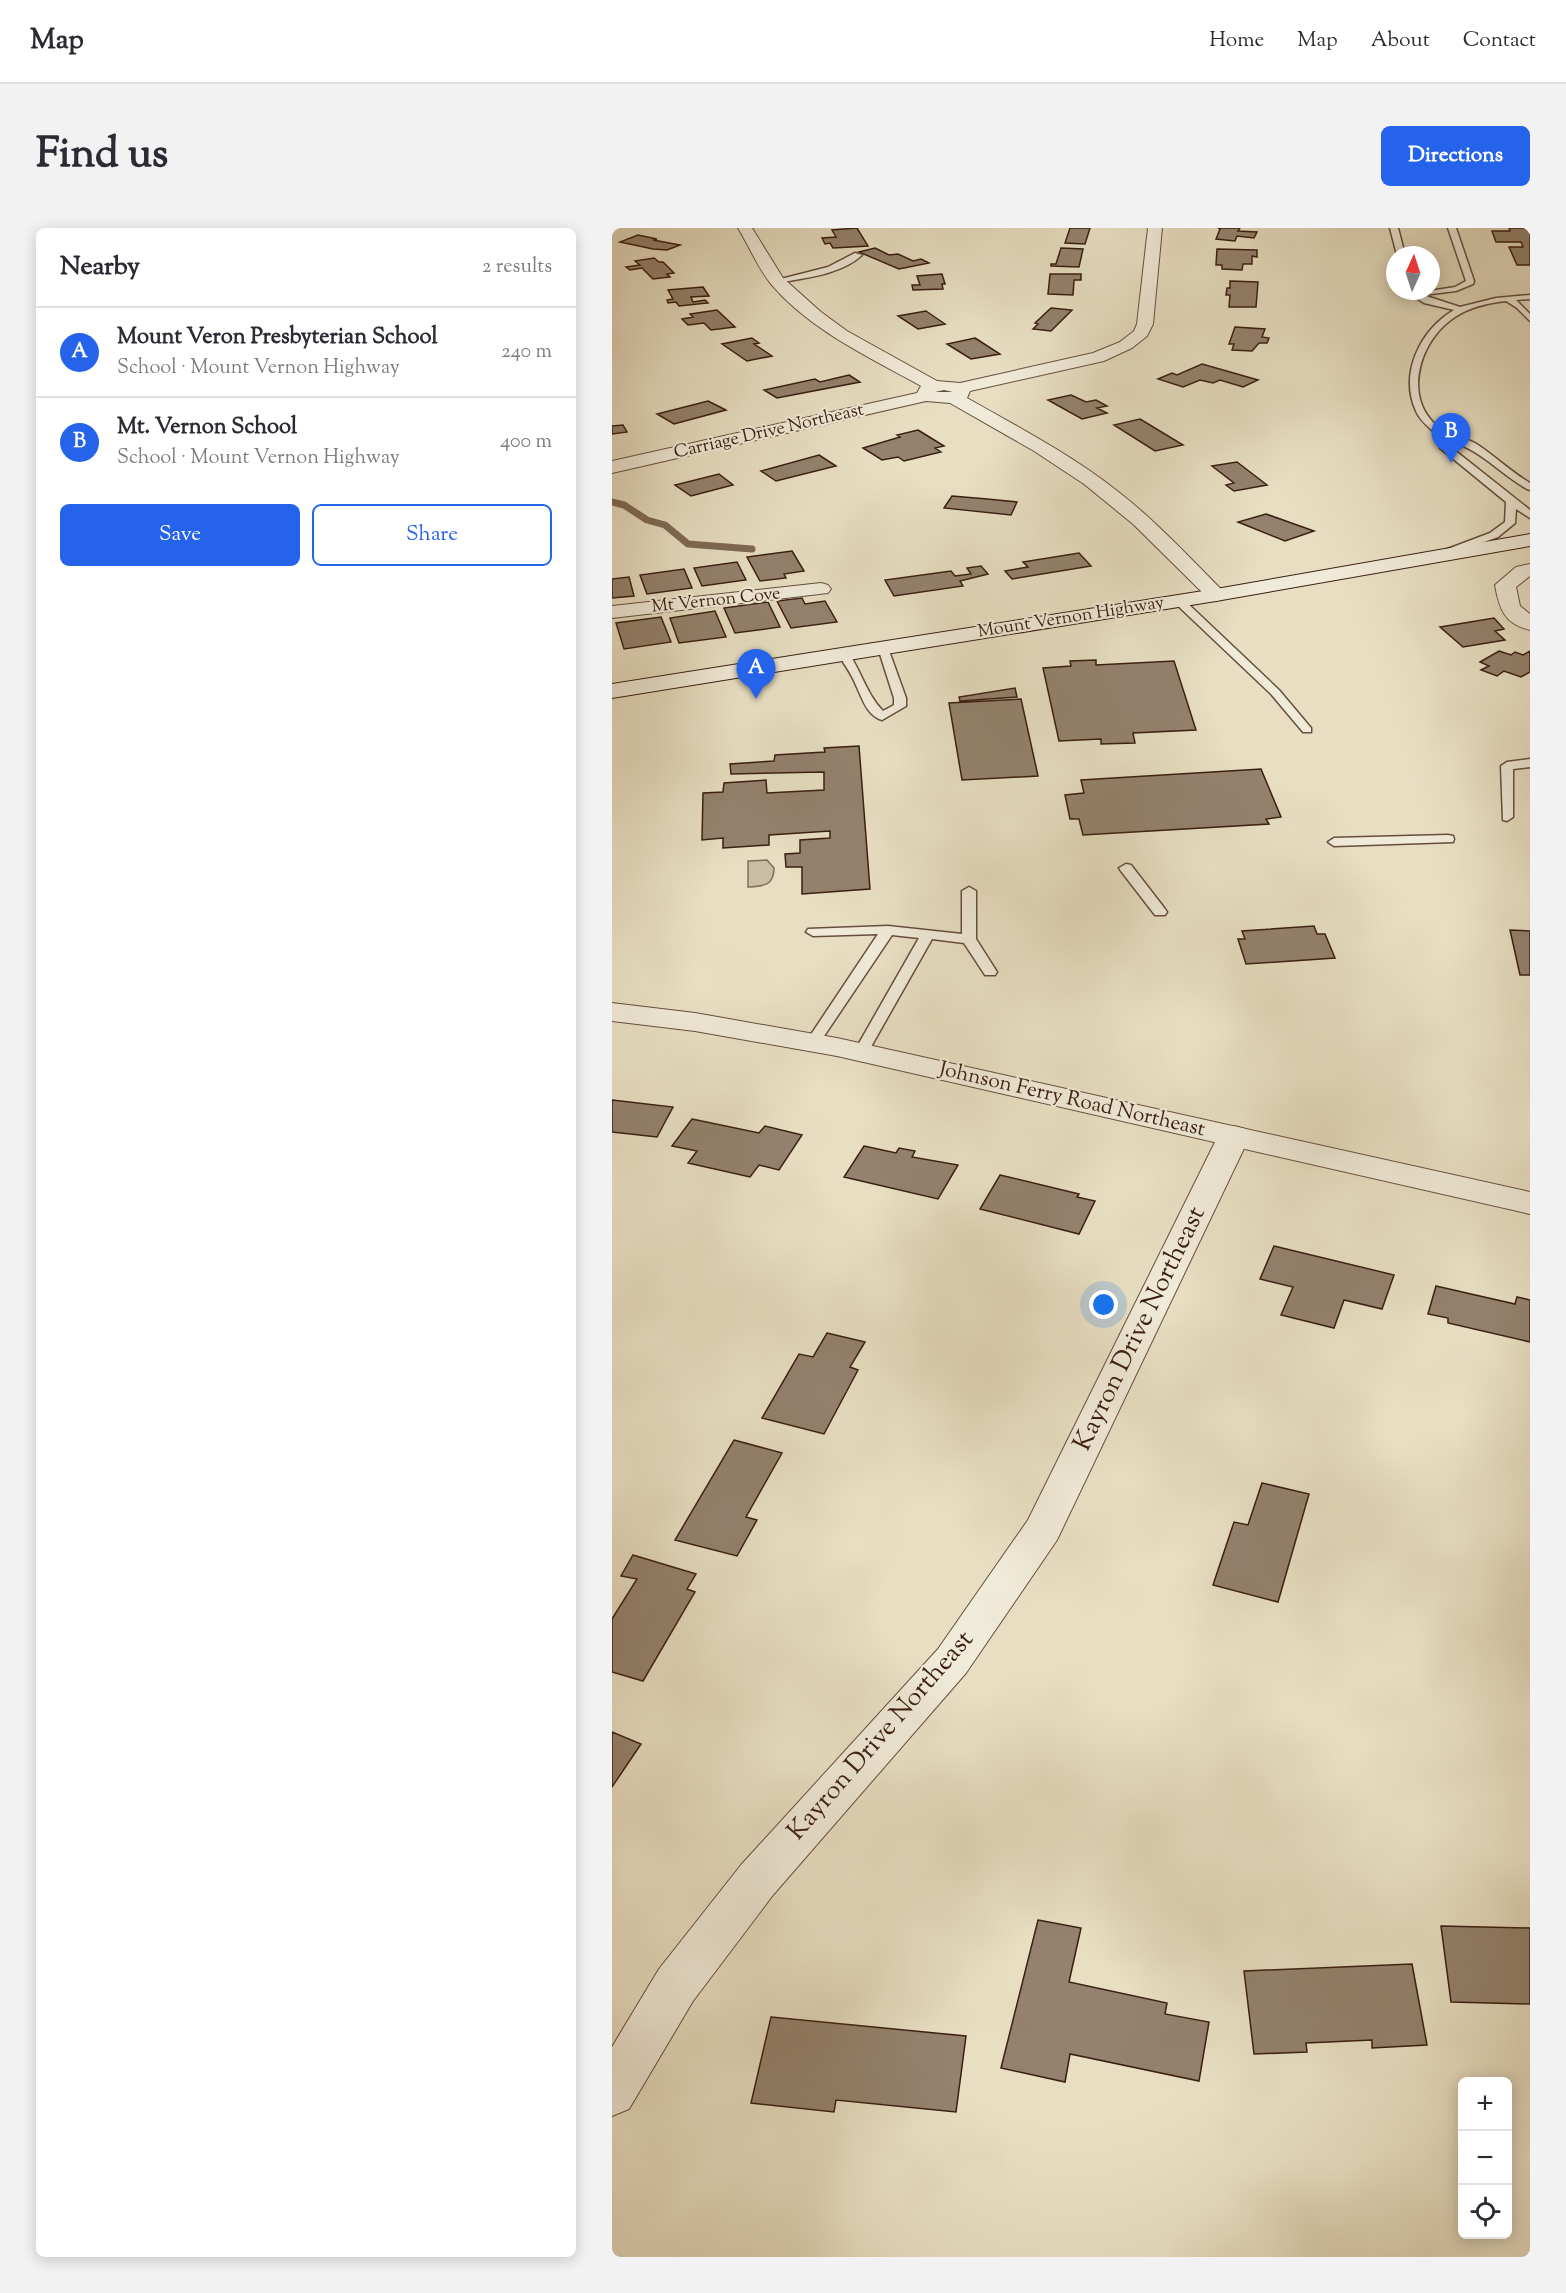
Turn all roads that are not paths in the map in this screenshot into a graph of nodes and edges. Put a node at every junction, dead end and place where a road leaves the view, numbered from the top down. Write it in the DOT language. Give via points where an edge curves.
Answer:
graph roads {
  1 [pos="745,228"];
  2 [pos="1155,228"];
  3 [pos="1394,228"];
  4 [pos="1452,228"];
  5 [pos="1399,246"];
  6 [pos="858,255"];
  7 [pos="777,281"];
  8 [pos="1440,290"];
  9 [pos="1530,297"];
  10 [pos="1509,299"];
  11 [pos="1425,300"];
  12 [pos="1461,310"];
  13 [pos="1529,316"];
  14 [pos="930,391"];
  15 [pos="956,393"];
  16 [pos="1443,436"];
  17 [pos="612,467"];
  18 [pos="1529,487"];
  19 [pos="1511,502"];
  20 [pos="1530,515"];
  21 [pos="1530,540"];
  22 [pos="1440,556"];
  23 [pos="1530,570"];
  24 [pos="821,589"];
  25 [pos="1216,595"];
  26 [pos="1179,601"];
  27 [pos="612,612"];
  28 [pos="1530,624"];
  29 [pos="883,648"];
  30 [pos="844,654"];
  31 [pos="612,691"];
  32 [pos="1307,730"];
  33 [pos="1530,763"];
  34 [pos="1508,817"];
  35 [pos="1448,839"];
  36 [pos="1334,842"];
  37 [pos="1126,868"];
  38 [pos="969,891"];
  39 [pos="1160,912"];
  40 [pos="888,930"];
  41 [pos="813,932"];
  42 [pos="928,934"];
  43 [pos="969,939"];
  44 [pos="990,972"];
  45 [pos="612,1012"];
  46 [pos="813,1042"];
  47 [pos="861,1052"];
  48 [pos="1234,1136"];
  49 [pos="1530,1203"];
  50 [pos="612,2092"];
  1 -- 7 [label="street"];
  2 -- 15 [label="street" via="1141,333 1126,345 1098,357"];
  3 -- 5 [label="lane"];
  4 -- 8 [label="lane" via="1470,281 1456,289"];
  6 -- 7 [label="lane" via="839,265"];
  7 -- 14 [label="street" via="841,334"];
  9 -- 10 [label="lane"];
  10 -- 12 [label="lane"];
  10 -- 13 [label="lane"];
  11 -- 12 [label="lane"];
  12 -- 16 [label="lane" via="1446,318 1431,336 1416,365 1414,380 1421,413"];
  14 -- 15 [label="street" via="951,386"];
  14 -- 17 [label="street, Carriage Drive Northeast"];
  15 -- 25 [label="street" via="1092,480 1132,513"];
  16 -- 18 [label="lane" via="1465,442"];
  16 -- 19 [label="lane" via="1443,446"];
  19 -- 20 [label="lane"];
  19 -- 22 [label="lane" via="1510,523 1494,535"];
  21 -- 22 [label="street, Mount Vernon Highway"];
  22 -- 25 [label="street, Mount Vernon Highway"];
  23 -- 28 [label="street" via="1505,585 1510,609"];
  24 -- 27 [label="street, Mt Vernon Cove"];
  25 -- 26 [label="street, Mount Vernon Highway"];
  26 -- 29 [label="street, Mount Vernon Highway"];
  26 -- 32 [label="lane" via="1275,692"];
  29 -- 30 [label="street, Mount Vernon Highway"];
  29 -- 30 [label="lane" via="900,706 882,717 867,701"];
  30 -- 31 [label="street, Mount Vernon Highway"];
  33 -- 34 [label="lane" via="1507,766"];
  35 -- 36 [label="lane"];
  37 -- 39 [label="lane"];
  38 -- 43 [label="lane"];
  40 -- 41 [label="lane"];
  40 -- 42 [label="lane"];
  40 -- 46 [label="lane"];
  42 -- 43 [label="lane"];
  42 -- 47 [label="lane"];
  43 -- 44 [label="lane"];
  45 -- 46 [label="street, Johnson Ferry Road Northeast"];
  46 -- 47 [label="street, Johnson Ferry Road Northeast"];
  47 -- 48 [label="street, Johnson Ferry Road Northeast"];
  48 -- 49 [label="street, Johnson Ferry Road Northeast"];
  48 -- 50 [label="street, Kayron Drive Northeast" via="1043,1529 951,1661 757,1880 682,1976"];
}
